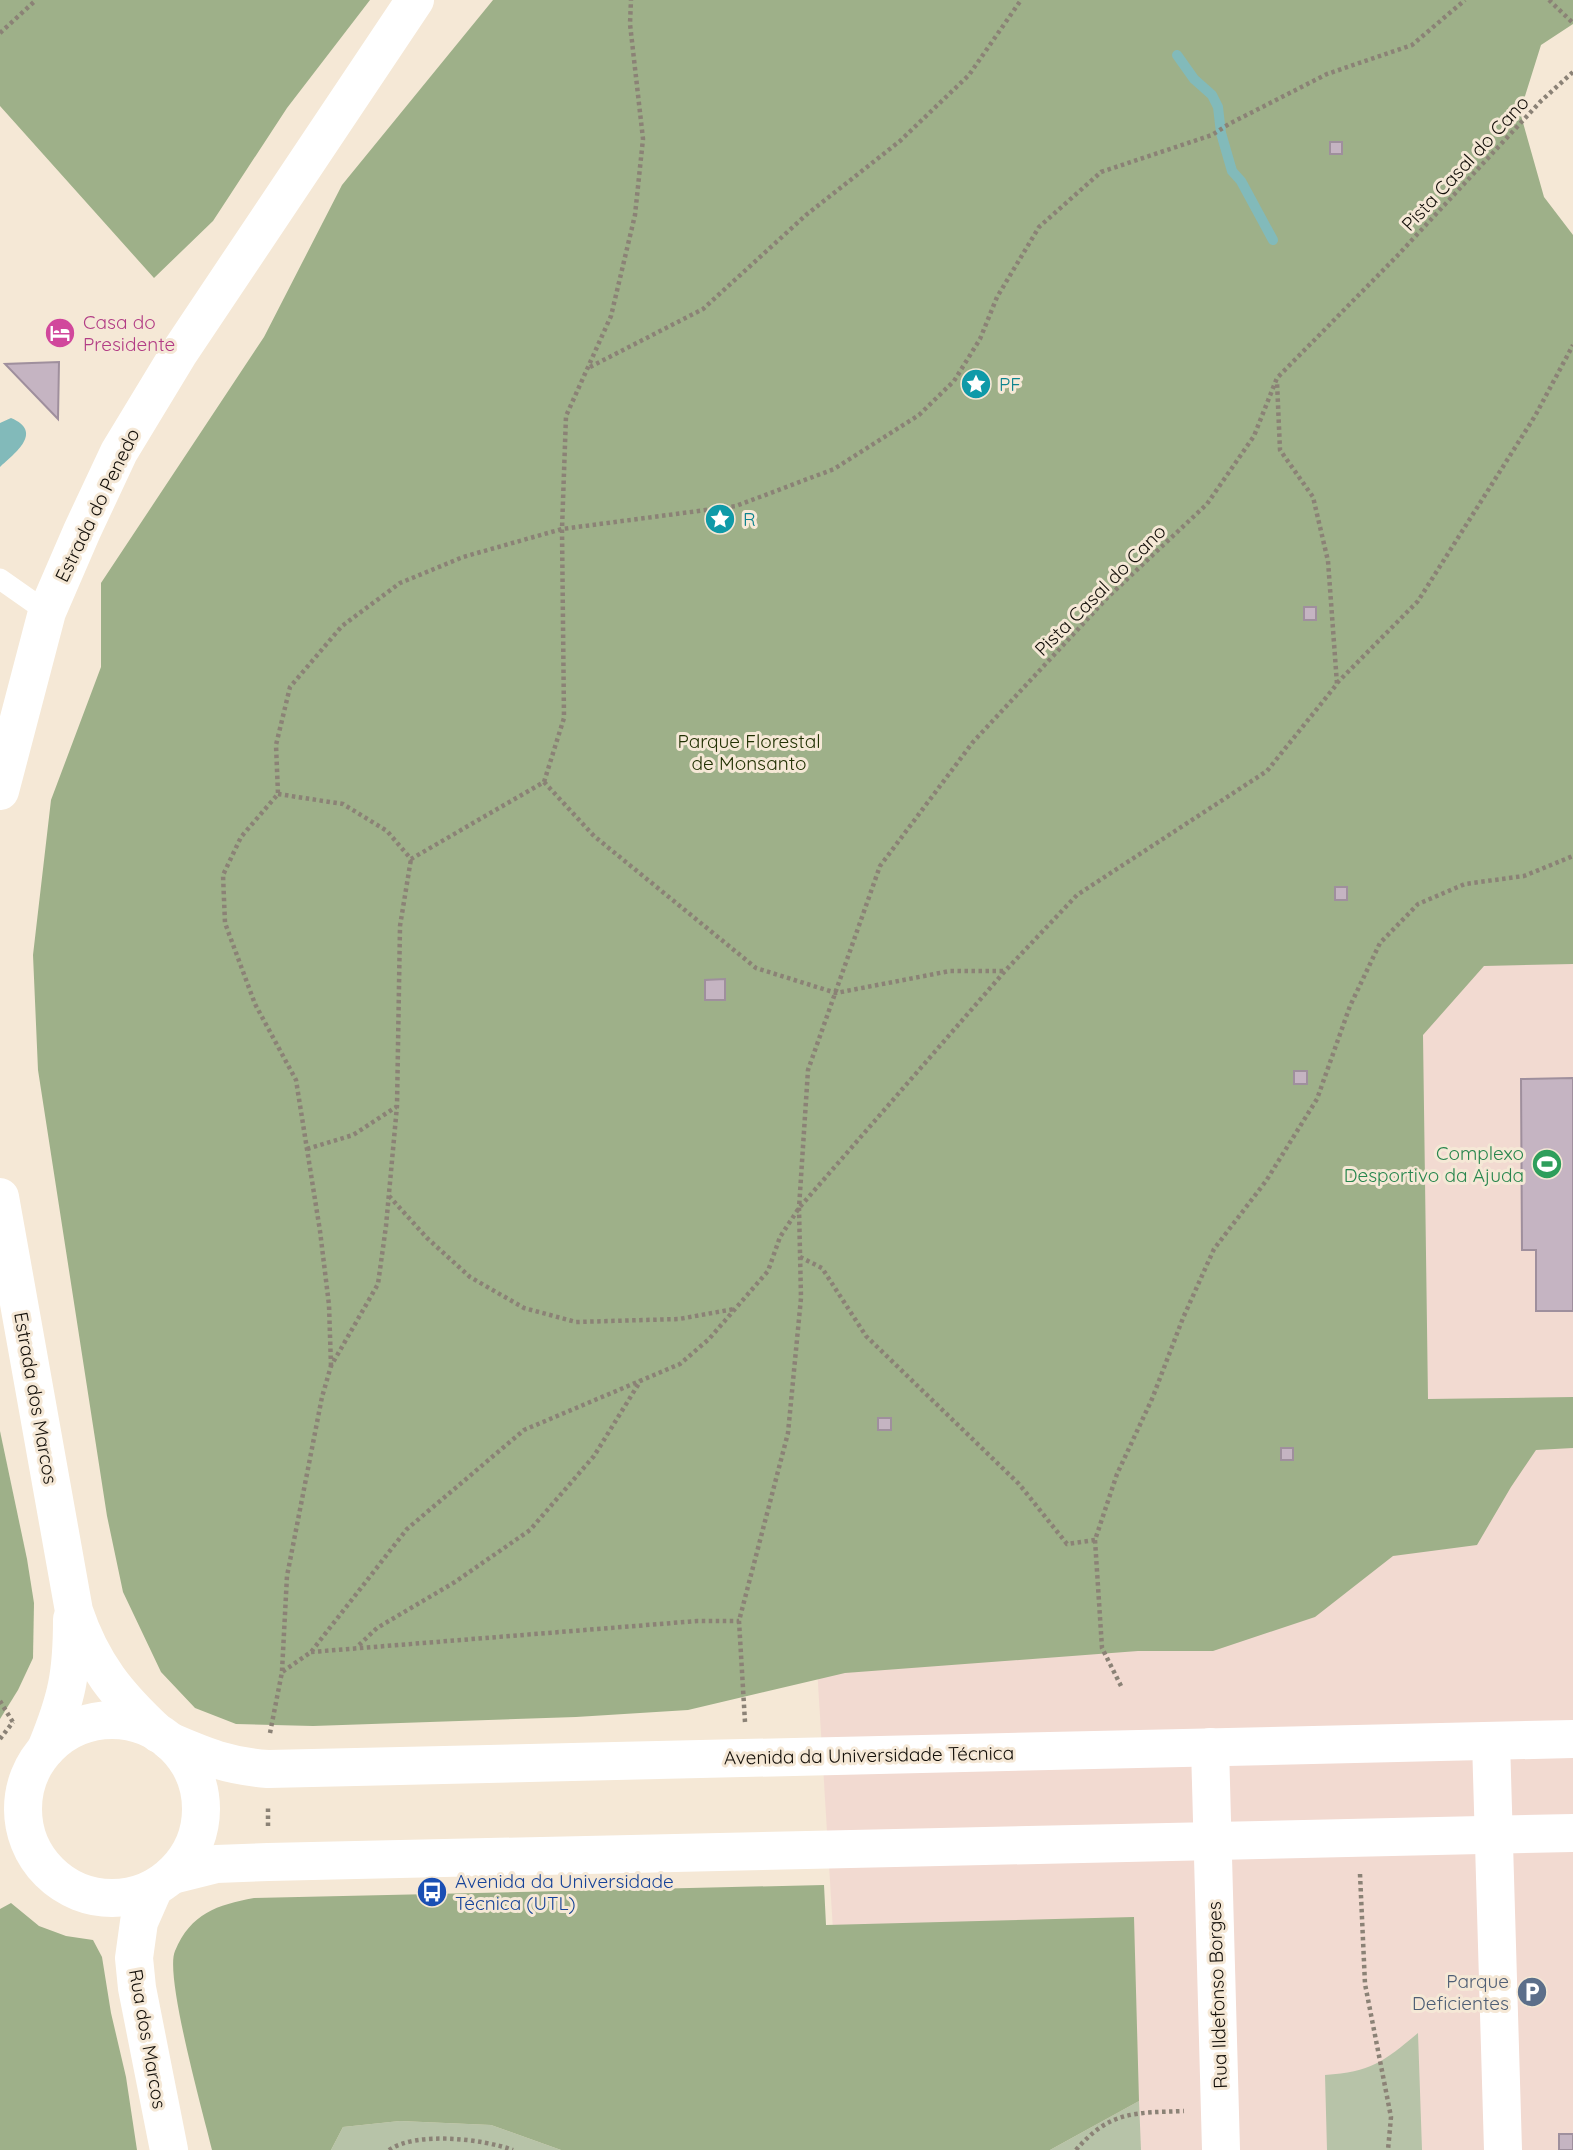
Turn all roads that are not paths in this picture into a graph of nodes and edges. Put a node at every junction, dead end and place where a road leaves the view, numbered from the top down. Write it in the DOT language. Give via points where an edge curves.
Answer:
graph roads {
  1 [pos="415,0"];
  2 [pos="0,579"];
  3 [pos="47,612"];
  4 [pos="0,791"];
  5 [pos="0,1197"];
  6 [pos="72,1600"];
  7 [pos="164,1737"];
  8 [pos="1573,1739"];
  9 [pos="1491,1741"];
  10 [pos="1210,1747"];
  11 [pos="46,1749"];
  12 [pos="23,1798"];
  13 [pos="1573,1833"];
  14 [pos="1494,1835"];
  15 [pos="1212,1841"];
  16 [pos="0,1843"];
  17 [pos="163,1882"];
  18 [pos="169,2150"];
  19 [pos="1221,2150"];
  20 [pos="1503,2150"];
  1 -- 3 [label="street, Estrada do Penedo" via="179,353 119,452"];
  2 -- 3 [label="lane"];
  3 -- 4 [label="street, Estrada do Penedo"];
  5 -- 6 [label="street, Estrada dos Marcos"];
  6 -- 7 [label="street, Estrada dos Marcos" via="80,1628 110,1685"];
  6 -- 11 [label="street, Estrada dos Marcos" via="72,1668"];
  7 -- 10 [label="street, Avenida da Universidade Técnica" via="236,1766 268,1754 748,1758"];
  7 -- 11 [label="street" via="137,1724 89,1723"];
  7 -- 17 [label="street" via="189,1764 200,1792 200,1823 191,1852"];
  8 -- 9 [label="street, Avenida da Universidade Técnica"];
  9 -- 10 [label="street, Avenida da Universidade Técnica"];
  9 -- 14 [label="street"];
  10 -- 15 [label="street, Rua Ildefonso Borges"];
  11 -- 12 [label="street" via="28,1778"];
  12 -- 16 [label="street"];
  12 -- 17 [label="street" via="24,1825 33,1852 50,1874 73,1890 100,1898 128,1897"];
  13 -- 14 [label="street"];
  14 -- 15 [label="street"];
  14 -- 20 [label="street"];
  15 -- 17 [label="street" via="216,1864"];
  15 -- 19 [label="street, Rua Ildefonso Borges"];
  17 -- 18 [label="street, Rua dos Marcos" via="139,1922 134,1958"];
}
